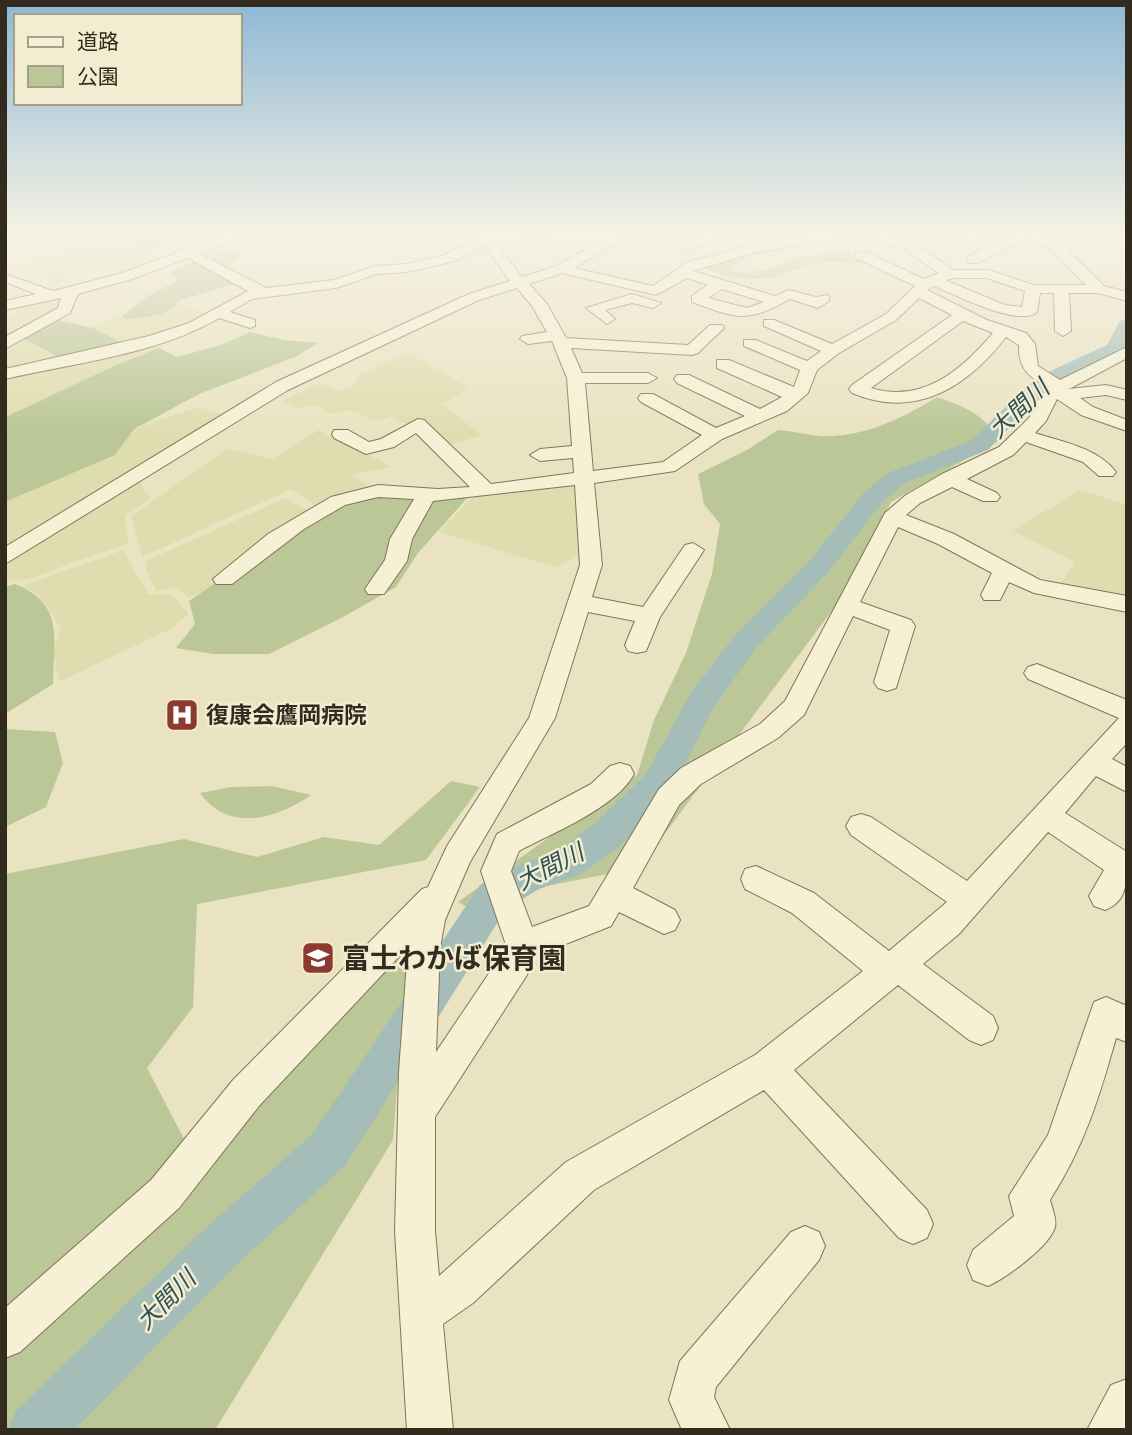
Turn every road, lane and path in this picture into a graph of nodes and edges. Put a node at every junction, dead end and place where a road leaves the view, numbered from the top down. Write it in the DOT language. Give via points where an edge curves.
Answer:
graph roads {
  1 [pos="39,299"];
  2 [pos="68,299"];
  3 [pos="101,299"];
  4 [pos="246,299"];
  5 [pos="476,299"];
  6 [pos="534,299"];
  7 [pos="619,299"];
  8 [pos="650,299"];
  9 [pos="697,299"];
  10 [pos="773,299"];
  11 [pos="805,299"];
  12 [pos="823,299"];
  13 [pos="911,299"];
  14 [pos="943,299"];
  15 [pos="969,299"];
  16 [pos="1031,299"];
  17 [pos="1060,299"];
  18 [pos="776,300"];
  19 [pos="665,305"];
  20 [pos="5,306"];
  21 [pos="65,310"];
  22 [pos="216,312"];
  23 [pos="963,314"];
  24 [pos="607,320"];
  25 [pos="250,323"];
  26 [pos="769,323"];
  27 [pos="196,325"];
  28 [pos="716,328"];
  29 [pos="1003,331"];
  30 [pos="1063,331"];
  31 [pos="212,334"];
  32 [pos="861,336"];
  33 [pos="156,339"];
  34 [pos="528,340"];
  35 [pos="559,340"];
  36 [pos="5,344"];
  37 [pos="750,344"];
  38 [pos="833,350"];
  39 [pos="1127,353"];
  40 [pos="173,355"];
  41 [pos="906,356"];
  42 [pos="723,364"];
  43 [pos="810,368"];
  44 [pos="5,374"];
  45 [pos="576,378"];
  46 [pos="648,378"];
  47 [pos="684,379"];
  48 [pos="1055,386"];
  49 [pos="794,396"];
  50 [pos="1127,396"];
  51 [pos="647,398"];
  52 [pos="759,416"];
  53 [pos="1127,426"];
  54 [pos="341,434"];
  55 [pos="715,435"];
  56 [pos="1023,435"];
  57 [pos="581,451"];
  58 [pos="540,455"];
  59 [pos="1106,472"];
  60 [pos="584,478"];
  61 [pos="949,478"];
  62 [pos="486,491"];
  63 [pos="427,494"];
  64 [pos="990,497"];
  65 [pos="892,517"];
  66 [pos="693,550"];
  67 [pos="5,557"];
  68 [pos="1004,570"];
  69 [pos="224,579"];
  70 [pos="376,589"];
  71 [pos="992,595"];
  72 [pos="581,603"];
  73 [pos="1127,604"];
  74 [pos="846,605"];
  75 [pos="649,616"];
  76 [pos="636,645"];
  77 [pos="1037,673"];
  78 [pos="887,682"];
  79 [pos="1127,711"];
  80 [pos="1127,726"];
  81 [pos="1093,761"];
  82 [pos="620,774"];
  83 [pos="1127,781"];
  84 [pos="1045,815"];
  85 [pos="861,826"];
  86 [pos="756,879"];
  87 [pos="441,890"];
  88 [pos="613,893"];
  89 [pos="1105,896"];
  90 [pos="970,900"];
  91 [pos="511,913"];
  92 [pos="664,920"];
  93 [pos="519,947"];
  94 [pos="893,967"];
  95 [pos="1127,1025"];
  96 [pos="981,1028"];
  97 [pos="768,1068"];
  98 [pos="416,1112"];
  99 [pos="913,1224"];
  100 [pos="806,1246"];
  101 [pos="988,1265"];
  102 [pos="419,1316"];
  103 [pos="5,1337"];
  104 [pos="1127,1402"];
  105 [pos="430,1430"];
  106 [pos="707,1430"];
  107 [pos="1110,1430"];
  1 -- 20 [label="street"];
  2 -- 21 [label="street"];
  3 -- 21 [label="street"];
  4 -- 22 [label="street"];
  5 -- 67 [label="street" via="447,318 282,386"];
  6 -- 35 [label="street"];
  7 -- 24 [label="street" via="594,308"];
  8 -- 19 [label="street"];
  9 -- 18 [label="street" via="739,314"];
  10 -- 18 [label="street"];
  11 -- 12 [label="street" via="818,303"];
  13 -- 32 [label="street"];
  14 -- 23 [label="street"];
  15 -- 16 [label="street" via="1029,312"];
  17 -- 30 [label="street"];
  21 -- 36 [label="street"];
  22 -- 25 [label="street"];
  22 -- 27 [label="street"];
  23 -- 29 [label="street"];
  23 -- 41 [label="street"];
  26 -- 38 [label="street"];
  27 -- 31 [label="street"];
  27 -- 33 [label="street"];
  28 -- 35 [label="street" via="692,350 657,340"];
  29 -- 41 [label="street" via="935,391 892,398 858,389"];
  29 -- 48 [label="street" via="1020,336 1027,344 1030,369"];
  32 -- 38 [label="street"];
  32 -- 41 [label="street"];
  33 -- 40 [label="street"];
  33 -- 44 [label="street"];
  34 -- 35 [label="street"];
  35 -- 45 [label="street"];
  37 -- 43 [label="street"];
  38 -- 43 [label="street"];
  39 -- 48 [label="street"];
  42 -- 49 [label="street"];
  43 -- 49 [label="street"];
  45 -- 46 [label="street"];
  45 -- 57 [label="street"];
  47 -- 52 [label="street"];
  48 -- 50 [label="street"];
  48 -- 53 [label="street" via="1087,411"];
  48 -- 56 [label="street" via="1037,421"];
  49 -- 52 [label="street"];
  51 -- 55 [label="street"];
  52 -- 55 [label="street"];
  54 -- 62 [label="street" via="366,448 387,443 418,424"];
  55 -- 60 [label="street" via="668,467"];
  56 -- 59 [label="street" via="1063,440"];
  56 -- 61 [label="street" via="1006,451"];
  57 -- 58 [label="street"];
  57 -- 60 [label="street"];
  60 -- 62 [label="street"];
  60 -- 72 [label="street" via="591,565"];
  61 -- 64 [label="street"];
  61 -- 65 [label="street"];
  62 -- 63 [label="street"];
  63 -- 69 [label="street" via="376,491 318,511"];
  63 -- 70 [label="street" via="401,539 396,561"];
  65 -- 68 [label="street"];
  65 -- 74 [label="street"];
  66 -- 75 [label="street"];
  68 -- 71 [label="street"];
  68 -- 73 [label="street" via="1034,586"];
  72 -- 75 [label="street"];
  72 -- 87 [label="street" via="542,718"];
  74 -- 78 [label="street" via="903,626"];
  74 -- 88 [label="street" via="795,708 769,731 691,776 669,797"];
  75 -- 76 [label="street"];
  77 -- 79 [label="street"];
  80 -- 81 [label="street"];
  81 -- 83 [label="street"];
  81 -- 84 [label="street"];
  82 -- 91 [label="street" via="601,792 507,843 496,871"];
  84 -- 89 [label="street" via="1123,866"];
  84 -- 90 [label="street"];
  85 -- 90 [label="street"];
  86 -- 94 [label="street" via="803,903"];
  87 -- 98 [label="street" via="424,948"];
  87 -- 103 [label="street" via="246,1093 165,1194"];
  88 -- 92 [label="street"];
  88 -- 93 [label="street" via="600,916"];
  90 -- 94 [label="street" via="948,924"];
  91 -- 93 [label="street"];
  93 -- 98 [label="street" via="515,964"];
  94 -- 96 [label="street"];
  94 -- 97 [label="street"];
  95 -- 101 [label="street" via="1107,1014 1062,1148 1029,1196 1035,1224"];
  97 -- 99 [label="street"];
  97 -- 102 [label="street" via="580,1177 458,1288"];
  98 -- 102 [label="street"];
  100 -- 106 [label="street" via="696,1377 691,1399"];
  102 -- 105 [label="street"];
  104 -- 107 [label="street"];
}
